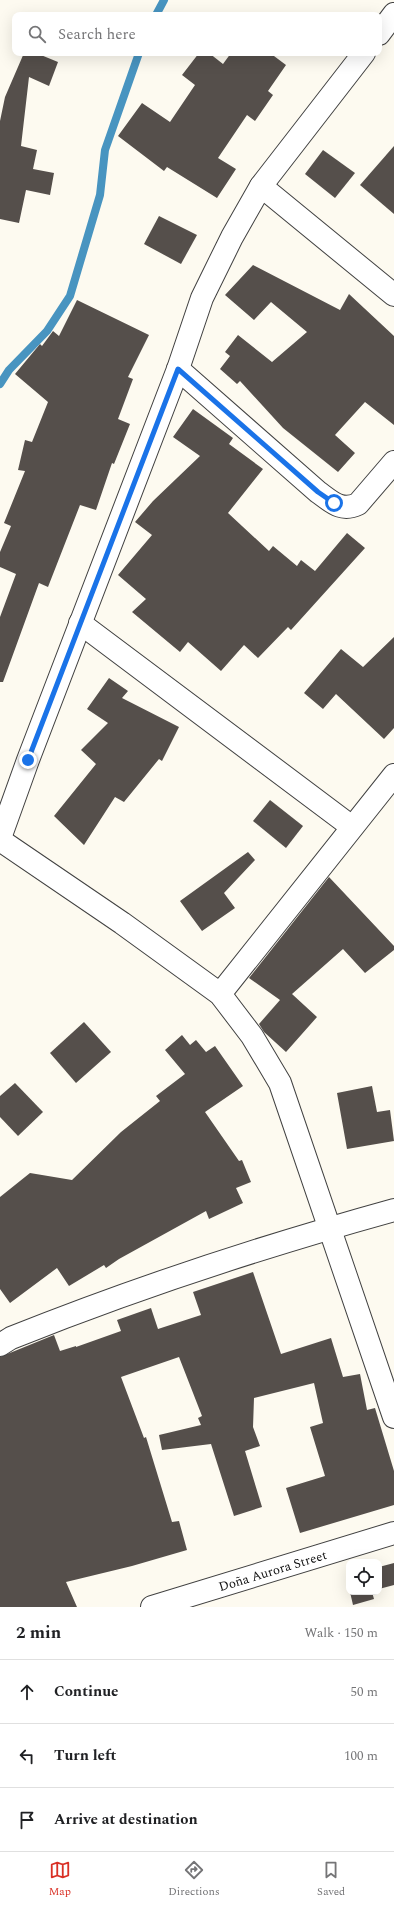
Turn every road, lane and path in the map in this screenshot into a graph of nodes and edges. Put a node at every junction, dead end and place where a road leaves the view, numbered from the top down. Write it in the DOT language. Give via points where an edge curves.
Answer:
graph roads {
  1 [pos="394,14"];
  2 [pos="382,30"];
  3 [pos="362,56"];
  4 [pos="261,186"];
  5 [pos="394,294"];
  6 [pos="178,369"];
  7 [pos="394,462"];
  8 [pos="80,623"];
  9 [pos="394,775"];
  10 [pos="352,827"];
  11 [pos="0,839"];
  12 [pos="220,994"];
  13 [pos="394,1210"];
  14 [pos="330,1228"];
  15 [pos="0,1345"];
  16 [pos="394,1416"];
  17 [pos="394,1533"];
  18 [pos="152,1607"];
  1 -- 2 [label="street"];
  3 -- 4 [label="street"];
  4 -- 5 [label="street"];
  4 -- 6 [label="street" via="202,298"];
  6 -- 7 [label="street" via="318,492 343,508 358,504"];
  6 -- 8 [label="street"];
  8 -- 10 [label="street"];
  8 -- 11 [label="street"];
  9 -- 10 [label="street"];
  10 -- 12 [label="street"];
  11 -- 12 [label="street"];
  12 -- 14 [label="street" via="252,1036 280,1083"];
  13 -- 14 [label="street"];
  14 -- 15 [label="street" via="96,1304 11,1338"];
  14 -- 16 [label="street"];
  17 -- 18 [label="street, Doña Aurora Street"];
}
